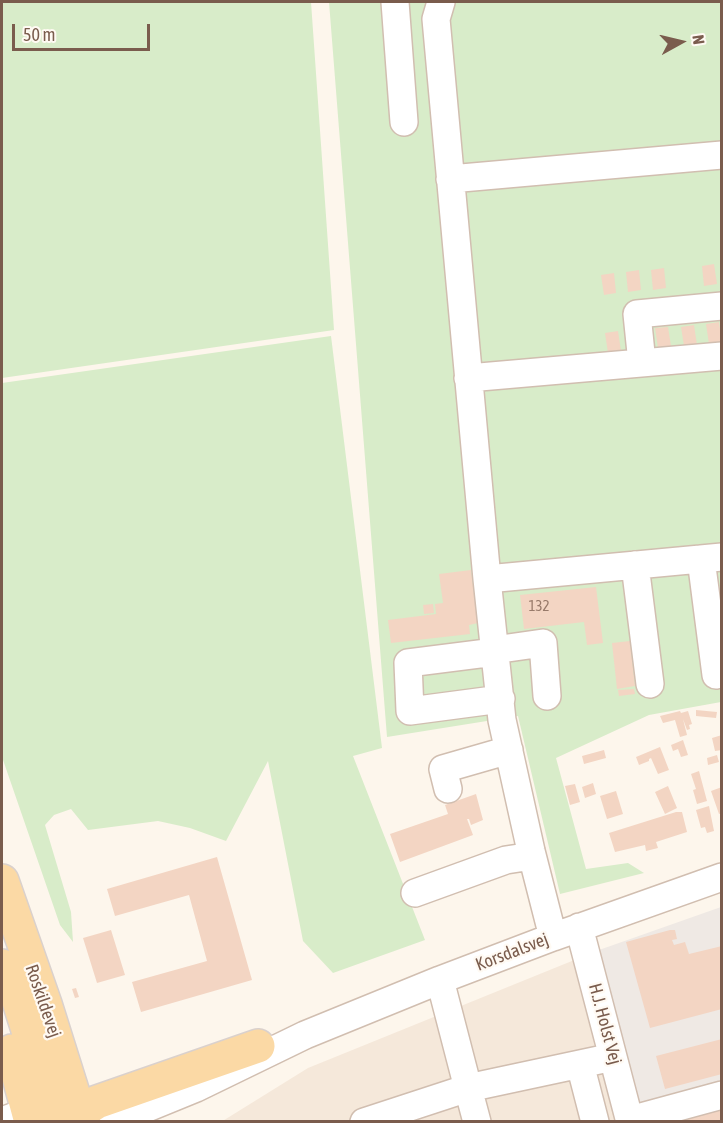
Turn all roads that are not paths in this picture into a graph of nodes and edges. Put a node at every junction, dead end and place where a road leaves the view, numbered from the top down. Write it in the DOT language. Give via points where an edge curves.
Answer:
graph roads {
  1 [pos="395,2"];
  2 [pos="441,2"];
  3 [pos="404,122"];
  4 [pos="722,155"];
  5 [pos="450,179"];
  6 [pos="722,306"];
  7 [pos="722,356"];
  8 [pos="642,363"];
  9 [pos="468,378"];
  10 [pos="711,558"];
  11 [pos="635,565"];
  12 [pos="487,579"];
  13 [pos="494,651"];
  14 [pos="716,675"];
  15 [pos="650,684"];
  16 [pos="547,696"];
  17 [pos="501,699"];
  18 [pos="509,750"];
  19 [pos="448,789"];
  20 [pos="532,856"];
  21 [pos="722,877"];
  22 [pos="2,881"];
  23 [pos="415,893"];
  24 [pos="579,927"];
  25 [pos="553,937"];
  26 [pos="2,966"];
  27 [pos="440,980"];
  28 [pos="2,1016"];
  29 [pos="305,1035"];
  30 [pos="258,1046"];
  31 [pos="613,1057"];
  32 [pos="580,1064"];
  33 [pos="468,1088"];
  34 [pos="722,1095"];
  35 [pos="52,1116"];
  36 [pos="630,1121"];
  37 [pos="113,1122"];
  38 [pos="364,1122"];
  39 [pos="477,1122"];
  40 [pos="595,1122"];
  1 -- 3 [label="street"];
  2 -- 5 [label="street" via="436,19"];
  4 -- 5 [label="street"];
  5 -- 9 [label="street"];
  6 -- 8 [label="street" via="628,315"];
  7 -- 8 [label="street"];
  8 -- 9 [label="street"];
  9 -- 12 [label="street"];
  10 -- 11 [label="street"];
  10 -- 14 [label="street"];
  11 -- 12 [label="street"];
  11 -- 15 [label="street"];
  12 -- 13 [label="street"];
  13 -- 16 [label="street" via="543,643"];
  13 -- 17 [label="street"];
  13 -- 17 [label="street" via="408,663 410,711"];
  17 -- 18 [label="street"];
  18 -- 19 [label="street" via="443,769"];
  18 -- 20 [label="street"];
  20 -- 23 [label="street" via="506,860"];
  20 -- 25 [label="street"];
  21 -- 24 [label="street, Korsdalsvej"];
  22 -- 35 [label="main road, Roskildevej" via="45,1004"];
  24 -- 25 [label="street, Korsdalsvej"];
  24 -- 31 [label="street, H.J. Holst Vej"];
  25 -- 27 [label="street, Korsdalsvej"];
  26 -- 35 [label="main road" via="17,995"];
  27 -- 29 [label="street, Korsdalsvej"];
  27 -- 33 [label="street"];
  28 -- 35 [label="main road"];
  29 -- 30 [label="street, Korsdalsvej"];
  29 -- 37 [label="street, Korsdalsvej" via="196,1088"];
  30 -- 35 [label="main road"];
  31 -- 32 [label="street"];
  31 -- 36 [label="street, H.J. Holst Vej"];
  32 -- 33 [label="street"];
  32 -- 40 [label="street"];
  33 -- 38 [label="street"];
  33 -- 39 [label="street"];
  34 -- 36 [label="street"];
}
